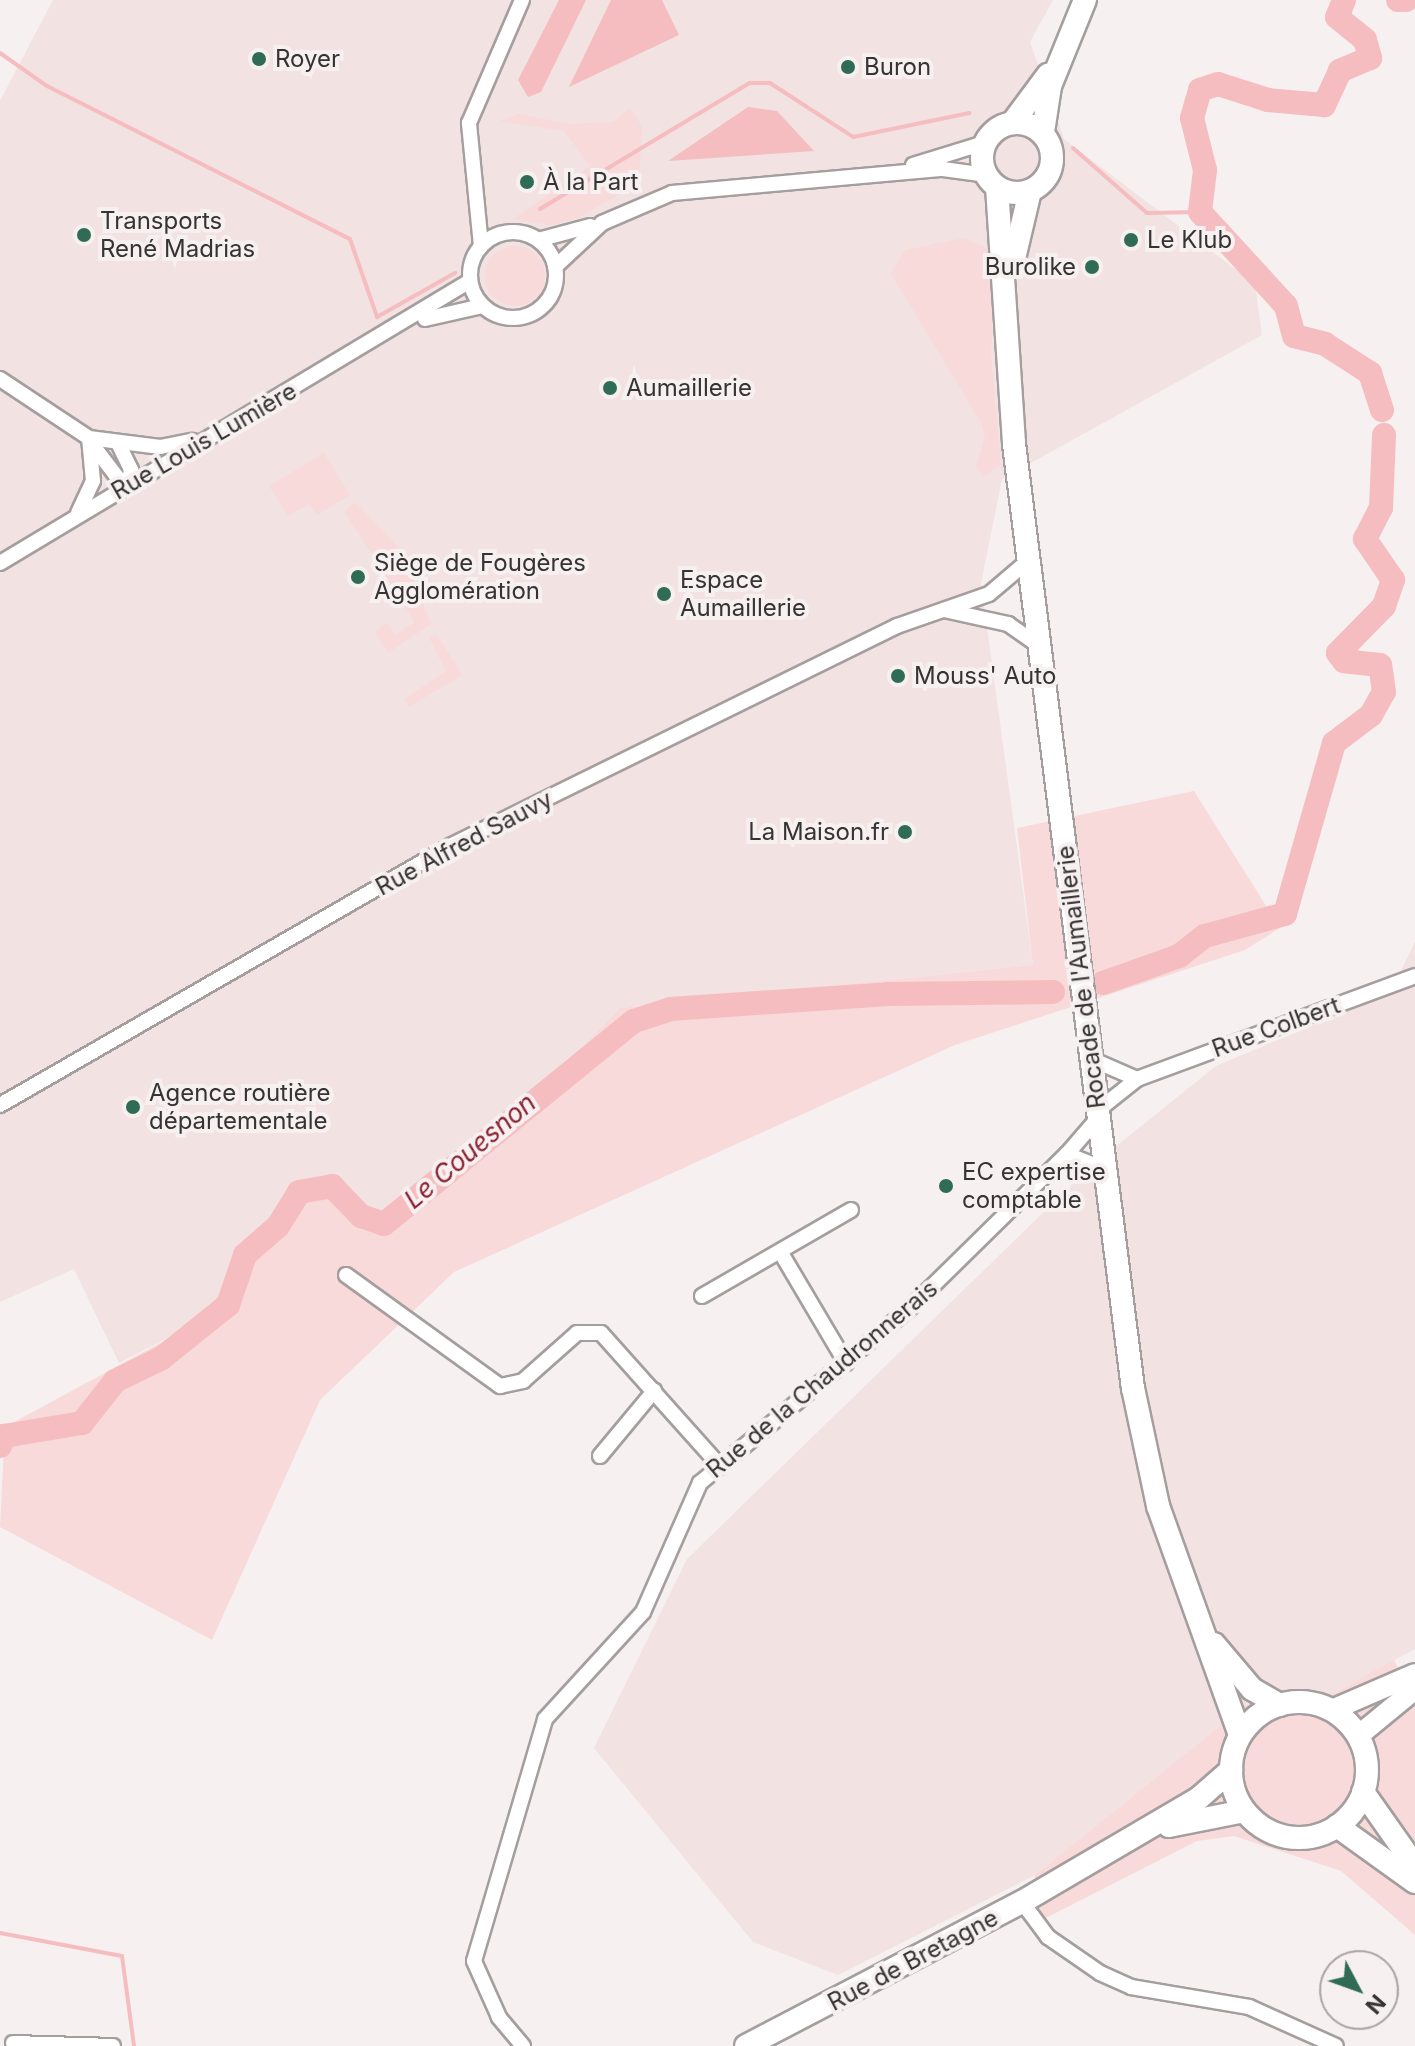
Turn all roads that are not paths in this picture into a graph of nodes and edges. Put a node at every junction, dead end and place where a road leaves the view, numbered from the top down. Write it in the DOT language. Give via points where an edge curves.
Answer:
graph roads {
  1 [pos="522,0"];
  2 [pos="1085,0"];
  3 [pos="1058,61"];
  4 [pos="1013,122"];
  5 [pos="1043,132"];
  6 [pos="984,143"];
  7 [pos="893,172"];
  8 [pos="991,181"];
  9 [pos="1030,191"];
  10 [pos="478,201"];
  11 [pos="602,223"];
  12 [pos="509,232"];
  13 [pos="538,240"];
  14 [pos="481,246"];
  15 [pos="555,267"];
  16 [pos="470,281"];
  17 [pos="482,306"];
  18 [pos="1006,312"];
  19 [pos="409,323"];
  20 [pos="0,379"];
  21 [pos="89,438"];
  22 [pos="200,440"];
  23 [pos="119,445"];
  24 [pos="126,485"];
  25 [pos="76,516"];
  26 [pos="1029,560"];
  27 [pos="0,563"];
  28 [pos="944,610"];
  29 [pos="1039,646"];
  30 [pos="1415,976"];
  31 [pos="1091,1059"];
  32 [pos="1137,1079"];
  33 [pos="0,1105"];
  34 [pos="1098,1114"];
  35 [pos="1067,1154"];
  36 [pos="1104,1169"];
  37 [pos="851,1210"];
  38 [pos="781,1253"];
  39 [pos="346,1275"];
  40 [pos="702,1296"];
  41 [pos="846,1363"];
  42 [pos="654,1391"];
  43 [pos="600,1456"];
  44 [pos="718,1464"];
  45 [pos="1205,1633"];
  46 [pos="1415,1674"];
  47 [pos="1415,1689"];
  48 [pos="1280,1705"];
  49 [pos="1332,1710"];
  50 [pos="1240,1735"];
  51 [pos="1358,1736"];
  52 [pos="1231,1770"];
  53 [pos="1363,1792"];
  54 [pos="1244,1811"];
  55 [pos="1337,1826"];
  56 [pos="1415,1866"];
  57 [pos="1077,1868"];
  58 [pos="1415,1882"];
  59 [pos="1022,1902"];
  60 [pos="13,2043"];
  61 [pos="113,2046"];
  62 [pos="523,2046"];
  63 [pos="746,2046"];
  64 [pos="1336,2046"];
  1 -- 10 [label="street" via="469,123"];
  2 -- 3 [label="main road"];
  3 -- 4 [label="main road"];
  3 -- 5 [label="main road"];
  4 -- 5 [label="main road"];
  4 -- 6 [label="main road"];
  5 -- 9 [label="main road" via="1052,165"];
  6 -- 7 [label="street"];
  6 -- 8 [label="main road"];
  7 -- 8 [label="street"];
  7 -- 11 [label="street" via="672,193"];
  8 -- 9 [label="main road"];
  8 -- 18 [label="main road, Rocade de l'Aumaillerie"];
  9 -- 18 [label="main road, Rocade de l'Aumaillerie"];
  10 -- 12 [label="street"];
  10 -- 14 [label="street"];
  11 -- 13 [label="street"];
  11 -- 15 [label="street"];
  12 -- 13 [label="street"];
  12 -- 14 [label="street"];
  13 -- 15 [label="street"];
  14 -- 16 [label="street"];
  15 -- 17 [label="street" via="553,291 534,312 507,318"];
  16 -- 17 [label="street"];
  16 -- 19 [label="street, Rue Louis Lumière"];
  17 -- 19 [label="street, Rue Louis Lumière"];
  18 -- 26 [label="main road, Rocade de l'Aumaillerie"];
  19 -- 22 [label="street, Rue Louis Lumière"];
  20 -- 21 [label="street"];
  21 -- 23 [label="street"];
  21 -- 24 [label="street"];
  21 -- 25 [label="street" via="93,481"];
  22 -- 23 [label="street"];
  22 -- 24 [label="street, Rue Louis Lumière"];
  23 -- 24 [label="street" via="131,470"];
  24 -- 25 [label="street, Rue Louis Lumière"];
  25 -- 27 [label="street, Rue Louis Lumière"];
  26 -- 28 [label="street, Rue Alfred Sauvy" via="989,594"];
  26 -- 29 [label="main road, Rocade de l'Aumaillerie"];
  28 -- 29 [label="street" via="1008,624"];
  28 -- 33 [label="street, Rue Alfred Sauvy" via="897,626 450,846"];
  29 -- 31 [label="main road, Rocade de l'Aumaillerie"];
  30 -- 32 [label="street, Rue Colbert"];
  31 -- 32 [label="street"];
  31 -- 34 [label="main road, Rocade de l'Aumaillerie"];
  32 -- 34 [label="street, Rue Colbert"];
  34 -- 35 [label="street, Rue de la Chaudronnerais"];
  34 -- 36 [label="main road, Rocade de l'Aumaillerie"];
  35 -- 36 [label="street"];
  35 -- 41 [label="street, Rue de la Chaudronnerais"];
  36 -- 45 [label="main road, Rocade de l'Aumaillerie" via="1144,1452"];
  37 -- 38 [label="street"];
  38 -- 40 [label="street"];
  38 -- 41 [label="street"];
  39 -- 42 [label="street" via="491,1383 523,1381 568,1339 594,1330"];
  41 -- 44 [label="street, Rue de la Chaudronnerais"];
  42 -- 43 [label="street"];
  42 -- 44 [label="street"];
  44 -- 62 [label="street, Rue de la Chaudronnerais" via="686,1505 672,1553 643,1612 545,1719 474,1961 499,2017"];
  45 -- 48 [label="main road, Rocade de l'Aumaillerie" via="1252,1689"];
  45 -- 50 [label="main road, Rocade de l'Aumaillerie"];
  46 -- 49 [label="main road"];
  47 -- 51 [label="main road"];
  48 -- 49 [label="main road"];
  48 -- 50 [label="main road"];
  49 -- 51 [label="main road"];
  50 -- 52 [label="main road"];
  51 -- 53 [label="main road"];
  52 -- 54 [label="main road"];
  52 -- 57 [label="main road, Rue de Bretagne" via="1199,1798"];
  53 -- 55 [label="main road"];
  53 -- 56 [label="main road"];
  54 -- 55 [label="main road" via="1276,1835 1295,1838"];
  54 -- 57 [label="main road, Rue de Bretagne" via="1195,1817"];
  55 -- 58 [label="main road"];
  57 -- 59 [label="main road, Rue de Bretagne"];
  59 -- 63 [label="main road, Rue de Bretagne"];
  59 -- 64 [label="street" via="1048,1937 1100,1973 1131,1987 1249,2007"];
  60 -- 61 [label="street"];
}
